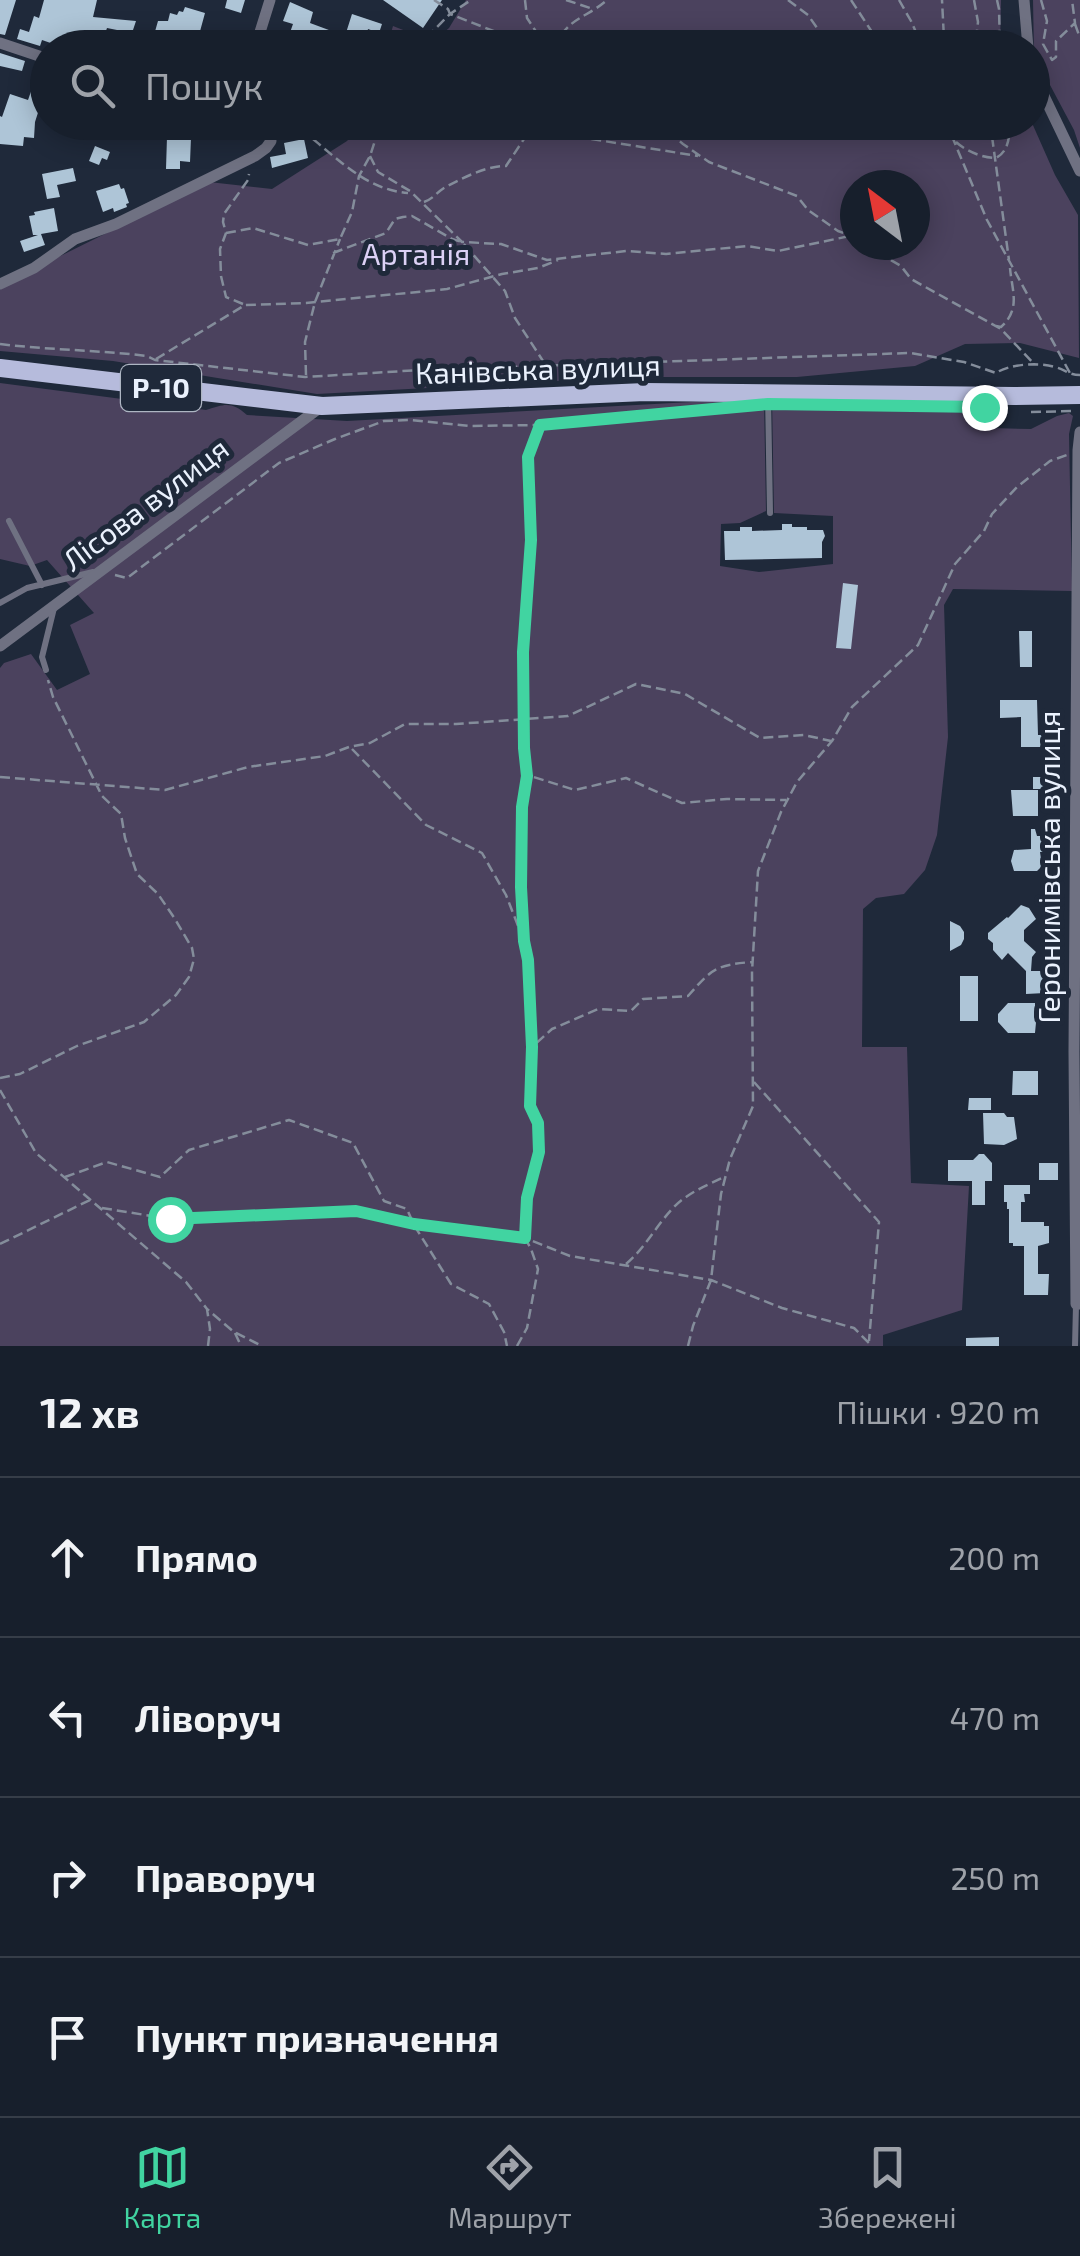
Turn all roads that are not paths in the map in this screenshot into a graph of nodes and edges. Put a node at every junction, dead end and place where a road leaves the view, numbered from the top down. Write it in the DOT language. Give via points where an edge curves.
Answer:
graph roads {
  1 [pos="270,0"];
  2 [pos="1024,0"];
  3 [pos="260,30"];
  4 [pos="1026,30"];
  5 [pos="0,42"];
  6 [pos="30,52"];
  7 [pos="1050,108"];
  8 [pos="272,140"];
  9 [pos="1080,170"];
  10 [pos="0,284"];
  11 [pos="0,368"];
  12 [pos="1075,388"];
  13 [pos="768,394"];
  14 [pos="322,406"];
  15 [pos="1080,432"];
  16 [pos="1078,450"];
  17 [pos="770,513"];
  18 [pos="9,520"];
  19 [pos="99,570"];
  20 [pos="42,585"];
  21 [pos="0,604"];
  22 [pos="54,606"];
  23 [pos="3,642"];
  24 [pos="46,670"];
  25 [pos="1077,800"];
  26 [pos="1078,1304"];
  27 [pos="1075,1346"];
  1 -- 3 [label="street"];
  2 -- 4 [label="street"];
  5 -- 6 [label="street"];
  7 -- 9 [label="street"];
  8 -- 10 [label="street" via="254,156 75,239"];
  11 -- 14 [label="main road, Канівська вулиця / Р-10"];
  12 -- 13 [label="main road, Канівська вулиця / Р-10"];
  13 -- 14 [label="main road, Канівська вулиця / Р-10" via="645,392"];
  13 -- 17 [label="lane"];
  14 -- 19 [label="street, Лісова вулиця"];
  15 -- 16 [label="street, Геронимівська вулиця"];
  16 -- 25 [label="street, Геронимівська вулиця"];
  18 -- 20 [label="lane"];
  19 -- 20 [label="lane"];
  19 -- 22 [label="street, Лісова вулиця"];
  20 -- 21 [label="lane"];
  22 -- 23 [label="street, Лісова вулиця"];
  22 -- 24 [label="lane" via="42,657"];
  25 -- 26 [label="street, Геронимівська вулиця"];
  26 -- 27 [label="lane"];
}
